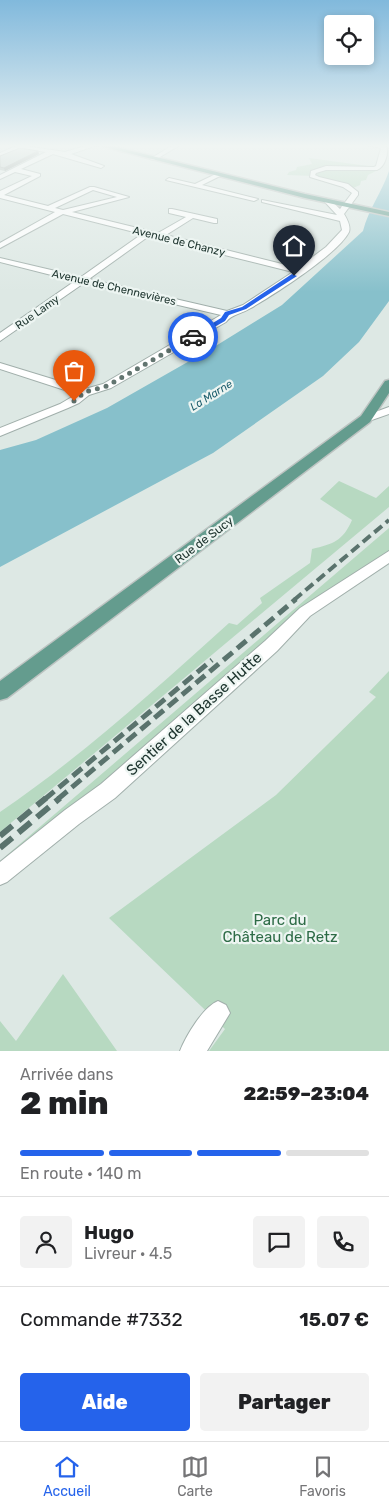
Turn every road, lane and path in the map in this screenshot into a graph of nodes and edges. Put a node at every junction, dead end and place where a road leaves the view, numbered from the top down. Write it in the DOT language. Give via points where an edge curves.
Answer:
graph roads {
  1 [pos="79,194"];
  2 [pos="115,194"];
  3 [pos="229,194"];
  4 [pos="299,194"];
  5 [pos="355,194"];
  6 [pos="0,195"];
  7 [pos="254,200"];
  8 [pos="264,201"];
  9 [pos="328,201"];
  10 [pos="346,205"];
  11 [pos="49,208"];
  12 [pos="172,211"];
  13 [pos="64,212"];
  14 [pos="389,215"];
  15 [pos="192,216"];
  16 [pos="341,216"];
  17 [pos="214,221"];
  18 [pos="148,234"];
  19 [pos="159,236"];
  20 [pos="0,246"];
  21 [pos="0,260"];
  22 [pos="300,272"];
  23 [pos="83,280"];
  24 [pos="227,314"];
  25 [pos="0,338"];
  26 [pos="0,366"];
  27 [pos="389,384"];
  28 [pos="85,392"];
  29 [pos="389,410"];
  30 [pos="366,419"];
  31 [pos="0,432"];
  32 [pos="389,556"];
  33 [pos="4,689"];
  34 [pos="0,875"];
  35 [pos="218,1013"];
  36 [pos="192,1051"];
  1 -- 11 [label="street"];
  2 -- 13 [label="street" via="126,197"];
  3 -- 7 [label="street"];
  4 -- 9 [label="main road"];
  5 -- 10 [label="street"];
  6 -- 11 [label="street, Avenue de Chanzy"];
  8 -- 16 [label="street"];
  9 -- 10 [label="main road"];
  9 -- 16 [label="street"];
  10 -- 14 [label="main road"];
  10 -- 16 [label="street"];
  11 -- 13 [label="street, Avenue de Chanzy"];
  12 -- 15 [label="street"];
  13 -- 18 [label="street, Avenue de Chanzy"];
  13 -- 20 [label="street"];
  15 -- 17 [label="street"];
  15 -- 19 [label="street"];
  16 -- 22 [label="street" via="346,230 344,235"];
  18 -- 19 [label="street, Avenue de Chanzy"];
  18 -- 23 [label="street, Rue Lamy"];
  19 -- 22 [label="street, Avenue de Chanzy"];
  21 -- 23 [label="street, Avenue de Chennevières"];
  22 -- 24 [label="street" via="244,308"];
  23 -- 24 [label="street, Avenue de Chennevières"];
  23 -- 25 [label="street, Rue Lamy"];
  24 -- 28 [label="street" via="223,320 107,386"];
  26 -- 28 [label="street"];
  27 -- 30 [label="main road, Rue de Sucy"];
  28 -- 31 [label="street" via="64,406"];
  29 -- 30 [label="street"];
  30 -- 33 [label="main road, Rue de Sucy"];
  32 -- 34 [label="street, Sentier de la Basse Hutte" via="305,612 108,791"];
  35 -- 36 [label="street"];
}
